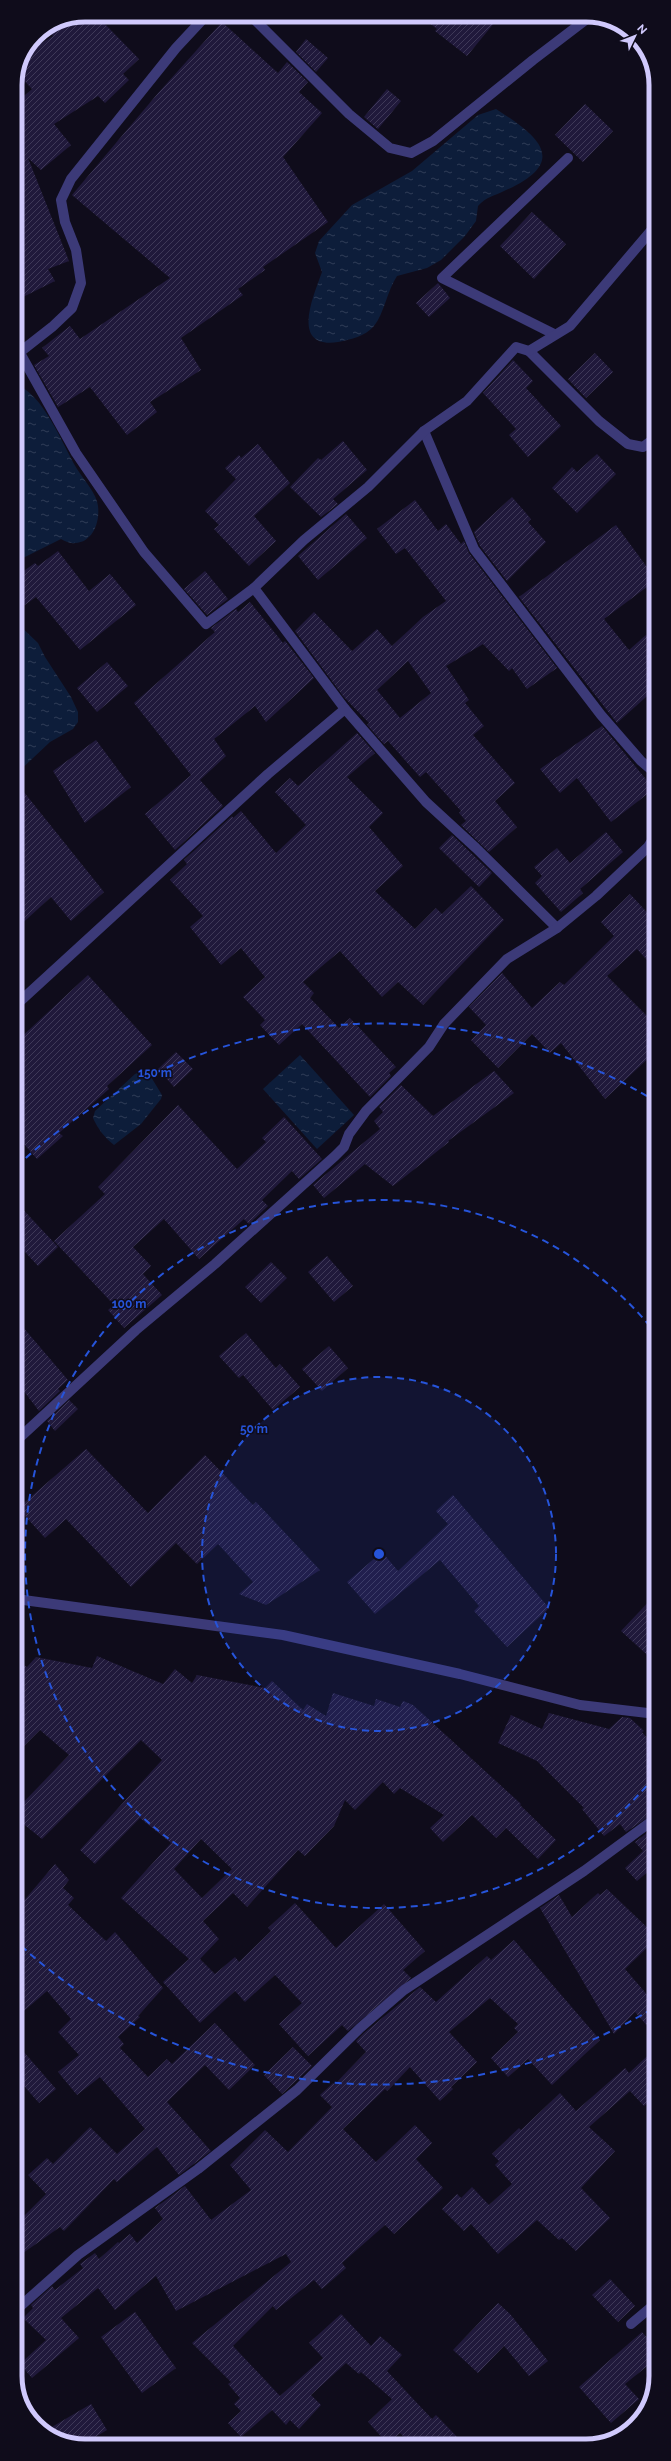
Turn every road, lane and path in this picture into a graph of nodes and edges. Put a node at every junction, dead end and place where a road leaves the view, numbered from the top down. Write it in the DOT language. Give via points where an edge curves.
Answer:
graph roads {
  1 [pos="200,22"];
  2 [pos="257,22"];
  3 [pos="584,22"];
  4 [pos="568,158"];
  5 [pos="649,233"];
  6 [pos="554,334"];
  7 [pos="529,351"];
  8 [pos="22,352"];
  9 [pos="22,362"];
  10 [pos="424,431"];
  11 [pos="649,442"];
  12 [pos="254,588"];
  13 [pos="344,708"];
  14 [pos="649,768"];
  15 [pos="649,845"];
  16 [pos="556,928"];
  17 [pos="22,1000"];
  18 [pos="22,1434"];
  19 [pos="22,1600"];
  20 [pos="649,1713"];
  21 [pos="649,1823"];
  22 [pos="22,2305"];
  23 [pos="649,2309"];
  24 [pos="631,2324"];
  1 -- 8 [label="street" via="176,48 71,179 61,200 65,222 76,250 81,283 72,308"];
  2 -- 3 [label="street" via="349,114 390,148 411,153 433,141"];
  4 -- 6 [label="street" via="442,278"];
  5 -- 6 [label="street" via="570,326"];
  6 -- 7 [label="street" via="544,344"];
  7 -- 10 [label="street" via="516,347 467,401"];
  7 -- 11 [label="street" via="599,420 628,444 643,447"];
  9 -- 12 [label="street" via="72,447 144,552 206,624"];
  10 -- 12 [label="street" via="368,487 304,540"];
  10 -- 14 [label="street" via="474,549 602,715"];
  12 -- 13 [label="street"];
  13 -- 16 [label="street" via="426,802"];
  13 -- 17 [label="street" via="268,774"];
  15 -- 16 [label="street" via="596,896"];
  16 -- 18 [label="street" via="507,959 444,1024 429,1047 366,1111 349,1134 344,1147 335,1156 215,1264 136,1330"];
  19 -- 20 [label="street" via="283,1635 460,1674 580,1705"];
  21 -- 22 [label="street" via="584,1871 404,1990 360,2028 291,2095 198,2169 78,2255"];
  23 -- 24 [label="street"];
}
